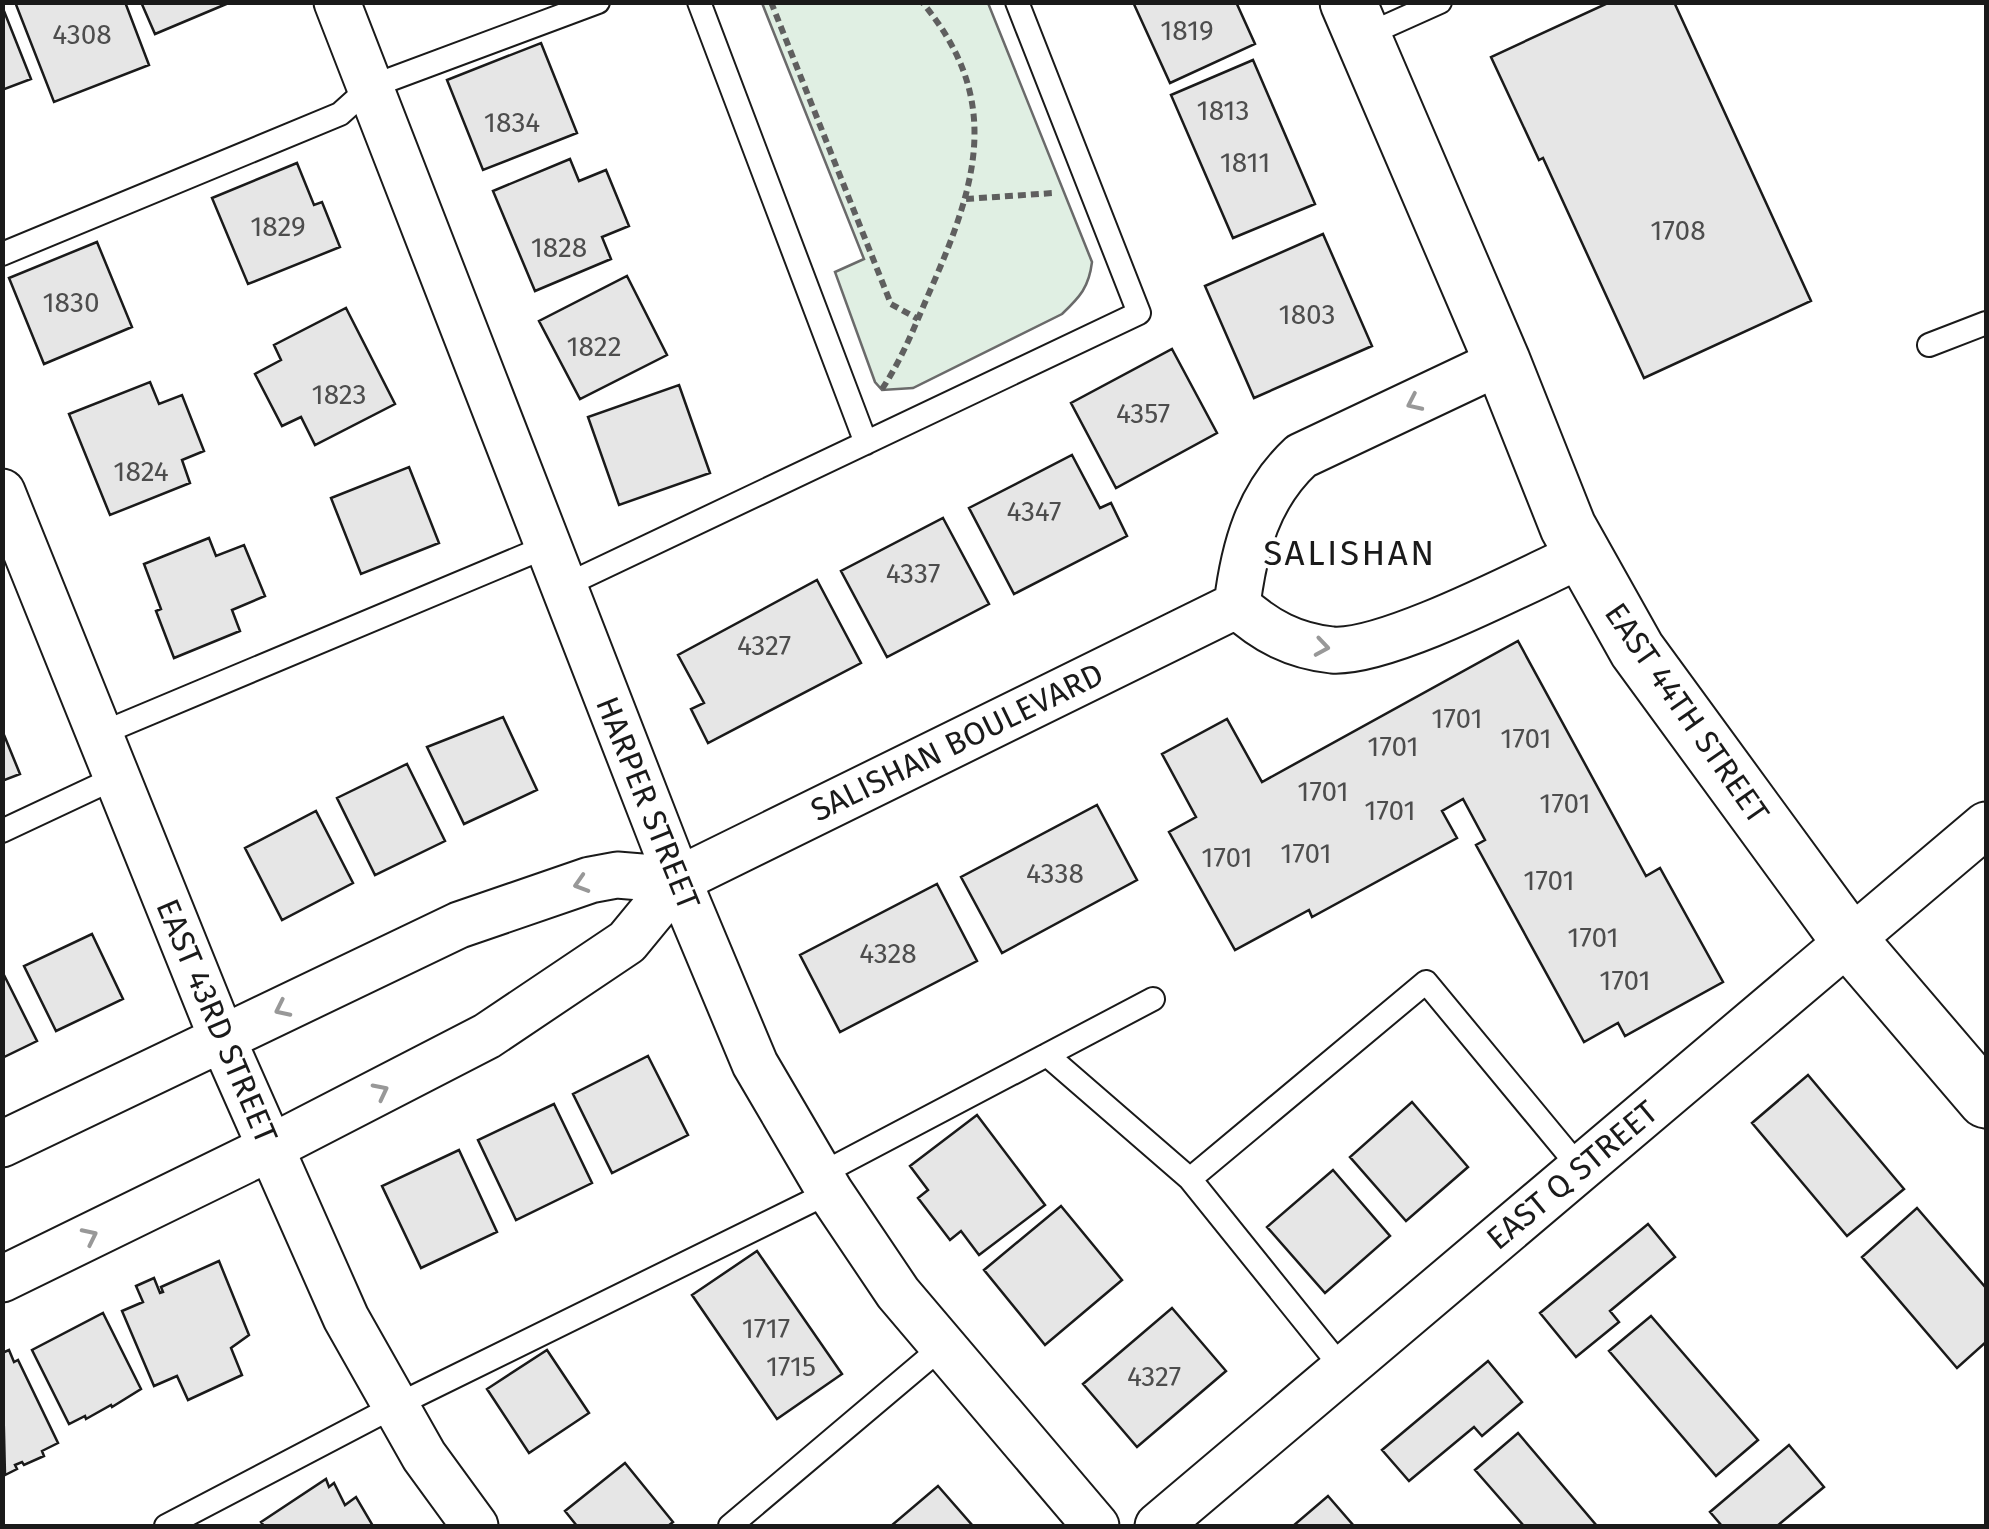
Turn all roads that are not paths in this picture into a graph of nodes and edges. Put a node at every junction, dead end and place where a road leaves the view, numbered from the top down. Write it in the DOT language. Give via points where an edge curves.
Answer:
graph roads {
  1 [pos="337,2"];
  2 [pos="598,2"];
  3 [pos="698,2"];
  4 [pos="1017,2"];
  5 [pos="1440,2"];
  6 [pos="1355,20"];
  7 [pos="370,87"];
  8 [pos="2,254"];
  9 [pos="1986,323"];
  10 [pos="1929,345"];
  11 [pos="1502,362"];
  12 [pos="866,442"];
  13 [pos="2,492"];
  14 [pos="1583,554"];
  15 [pos="556,566"];
  16 [pos="1237,605"];
  17 [pos="100,734"];
  18 [pos="117,777"];
  19 [pos="1986,826"];
  20 [pos="2,830"];
  21 [pos="678,880"];
  22 [pos="1850,940"];
  23 [pos="1153,1000"];
  24 [pos="222,1038"];
  25 [pos="1047,1055"];
  26 [pos="1986,1100"];
  27 [pos="2,1144"];
  28 [pos="270,1148"];
  29 [pos="1580,1168"];
  30 [pos="1190,1180"];
  31 [pos="824,1184"];
  32 [pos="2,1279"];
  33 [pos="942,1346"];
  34 [pos="1344,1369"];
  35 [pos="395,1406"];
  36 [pos="166,1526"];
  37 [pos="475,1526"];
  38 [pos="730,1526"];
  39 [pos="1096,1526"];
  40 [pos="1158,1526"];
  1 -- 7 [label="street, HARPER STREET"];
  2 -- 7 [label="lane"];
  3 -- 12 [label="lane"];
  4 -- 12 [label="lane" via="1139,313"];
  5 -- 6 [label="lane"];
  6 -- 11 [label="street, EAST 44TH STREET"];
  7 -- 8 [label="lane" via="340,114"];
  7 -- 15 [label="street, HARPER STREET"];
  9 -- 10 [label="lane"];
  11 -- 14 [label="street, EAST 44TH STREET"];
  11 -- 16 [label="street, one-way" via="1293,464 1255,522"];
  12 -- 15 [label="lane"];
  13 -- 17 [label="street, EAST 43RD STREET"];
  16 -- 14 [label="street, one-way" via="1287,641 1336,650 1404,634"];
  14 -- 22 [label="street, EAST 44TH STREET" via="1637,650"];
  15 -- 17 [label="lane"];
  15 -- 21 [label="street, HARPER STREET"];
  16 -- 21 [label="street, SALISHAN BOULEVARD"];
  17 -- 18 [label="street, EAST 43RD STREET"];
  18 -- 20 [label="lane"];
  18 -- 24 [label="street, EAST 43RD STREET"];
  19 -- 22 [label="street, EAST Q STREET"];
  21 -- 24 [label="street, one-way" via="590,880 459,925"];
  28 -- 21 [label="street, SALISHAN BOULEVARD, one-way" via="487,1036 579,977 627,942"];
  21 -- 31 [label="street, HARPER STREET" via="755,1064"];
  22 -- 26 [label="street, EAST 44TH STREET"];
  22 -- 29 [label="street, EAST Q STREET"];
  23 -- 25 [label="lane"];
  24 -- 27 [label="street"];
  24 -- 28 [label="street, EAST 43RD STREET"];
  25 -- 30 [label="lane"];
  25 -- 31 [label="lane"];
  32 -- 28 [label="street, SALISHAN BOULEVARD, one-way"];
  28 -- 35 [label="street, EAST 43RD STREET" via="346,1318"];
  29 -- 30 [label="lane" via="1426,982"];
  29 -- 34 [label="street, EAST Q STREET"];
  30 -- 34 [label="lane"];
  31 -- 33 [label="street, HARPER STREET"];
  31 -- 35 [label="lane"];
  33 -- 38 [label="lane"];
  33 -- 39 [label="street, HARPER STREET"];
  34 -- 40 [label="street, EAST Q STREET"];
  35 -- 36 [label="lane"];
  35 -- 37 [label="street, EAST 43RD STREET"];
}
